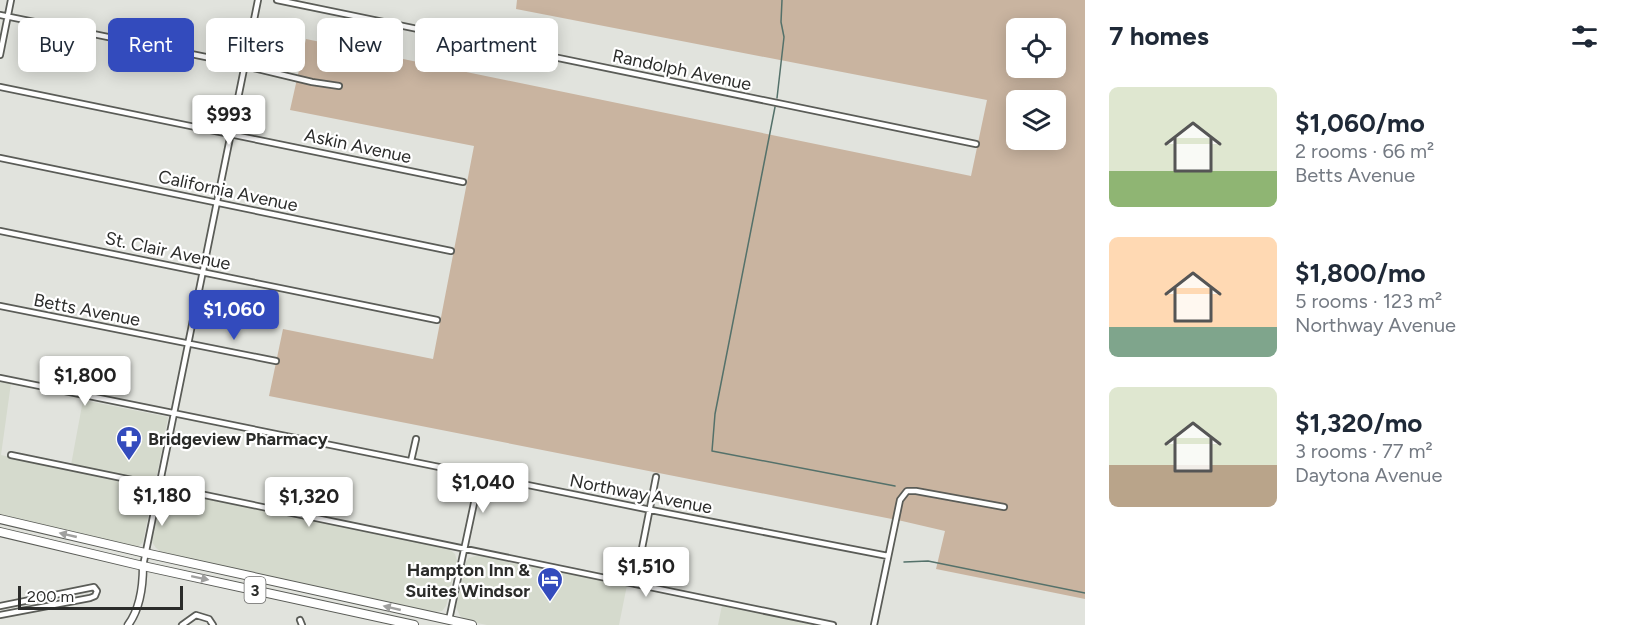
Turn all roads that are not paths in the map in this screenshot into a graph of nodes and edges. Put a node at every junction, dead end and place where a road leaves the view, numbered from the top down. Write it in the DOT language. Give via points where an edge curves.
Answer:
graph roads {
  1 [pos="11,0"];
  2 [pos="258,0"];
  3 [pos="277,0"];
  4 [pos="0,15"];
  5 [pos="8,17"];
  6 [pos="254,18"];
  7 [pos="0,56"];
  8 [pos="206,58"];
  9 [pos="244,72"];
  10 [pos="270,72"];
  11 [pos="339,86"];
  12 [pos="0,87"];
  13 [pos="231,134"];
  14 [pos="976,144"];
  15 [pos="0,158"];
  16 [pos="463,182"];
  17 [pos="217,203"];
  18 [pos="0,231"];
  19 [pos="451,251"];
  20 [pos="202,272"];
  21 [pos="0,306"];
  22 [pos="436,320"];
  23 [pos="188,343"];
  24 [pos="276,361"];
  25 [pos="0,378"];
  26 [pos="174,413"];
  27 [pos="416,439"];
  28 [pos="11,455"];
  29 [pos="411,461"];
  30 [pos="480,475"];
  31 [pos="656,477"];
  32 [pos="159,485"];
  33 [pos="1004,507"];
  34 [pos="650,510"];
  35 [pos="0,519"];
  36 [pos="0,532"];
  37 [pos="464,549"];
  38 [pos="145,554"];
  39 [pos="888,556"];
  40 [pos="143,566"];
  41 [pos="635,584"];
  42 [pos="0,606"];
  43 [pos="0,615"];
  44 [pos="449,623"];
  45 [pos="128,625"];
  46 [pos="182,625"];
  47 [pos="213,625"];
  48 [pos="414,625"];
  49 [pos="472,625"];
  50 [pos="833,625"];
  51 [pos="874,625"];
  1 -- 5 [label="street"];
  2 -- 6 [label="street"];
  3 -- 14 [label="street, Randolph Avenue"];
  4 -- 5 [label="street"];
  5 -- 7 [label="street"];
  5 -- 8 [label="street"];
  9 -- 13 [label="street"];
  10 -- 11 [label="street"];
  12 -- 13 [label="street, Askin Avenue"];
  13 -- 16 [label="street, Askin Avenue"];
  13 -- 17 [label="street"];
  15 -- 17 [label="street, California Avenue"];
  17 -- 19 [label="street, California Avenue"];
  17 -- 20 [label="street"];
  18 -- 20 [label="street, St. Clair Avenue"];
  20 -- 22 [label="street, St. Clair Avenue"];
  20 -- 23 [label="street"];
  21 -- 23 [label="street, Betts Avenue"];
  23 -- 24 [label="street, Betts Avenue"];
  23 -- 26 [label="street"];
  25 -- 26 [label="street, Northway Avenue"];
  26 -- 29 [label="street, Northway Avenue"];
  26 -- 32 [label="street"];
  27 -- 29 [label="street"];
  28 -- 32 [label="street"];
  29 -- 30 [label="street, Northway Avenue"];
  30 -- 34 [label="street, Northway Avenue"];
  30 -- 37 [label="street"];
  31 -- 34 [label="street"];
  32 -- 37 [label="street"];
  32 -- 38 [label="street"];
  33 -- 39 [label="street" via="907,490 900,500"];
  34 -- 39 [label="street, Northway Avenue"];
  34 -- 41 [label="street"];
  38 -- 35 [label="highway, 3, one-way"];
  36 -- 40 [label="highway, 3"];
  37 -- 41 [label="street"];
  37 -- 44 [label="street"];
  38 -- 40 [label="street"];
  44 -- 38 [label="highway, 3, one-way"];
  39 -- 51 [label="street"];
  40 -- 45 [label="street" via="137,607"];
  40 -- 48 [label="highway, 3, one-way"];
  41 -- 50 [label="street"];
  42 -- 43 [label="street" via="91,588 97,591 95,596"];
  44 -- 49 [label="highway, 3"];
  46 -- 47 [label="street" via="196,615 204,616"];
}
